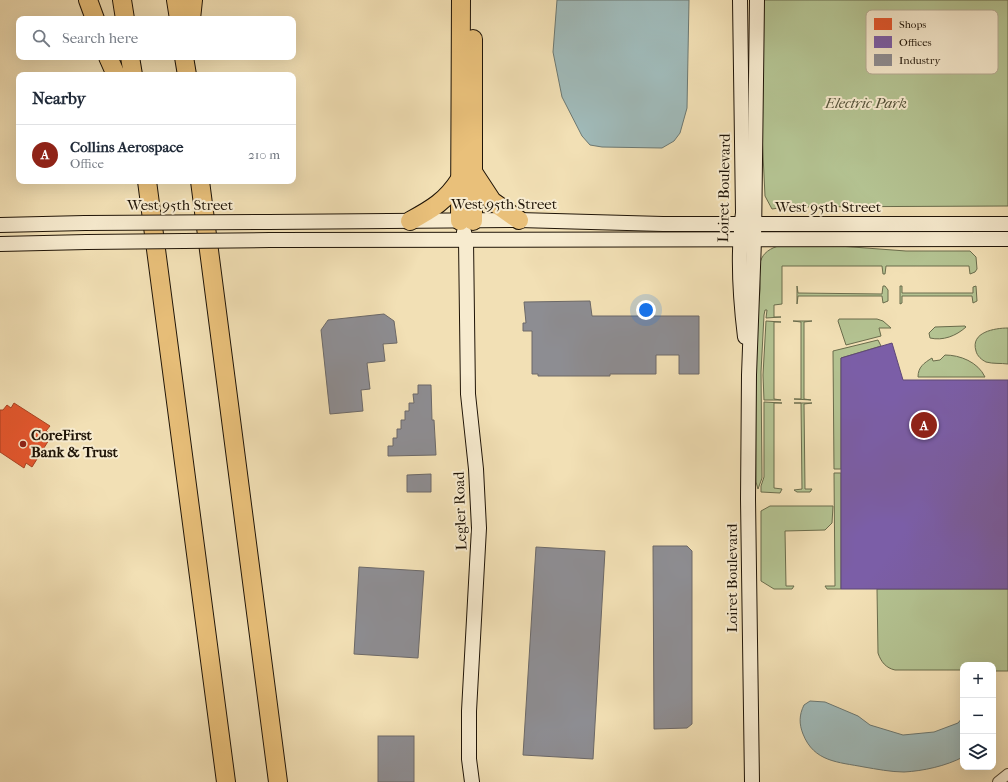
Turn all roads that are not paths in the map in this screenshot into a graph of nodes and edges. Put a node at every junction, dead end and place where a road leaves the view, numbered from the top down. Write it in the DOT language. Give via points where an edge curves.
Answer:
graph roads {
  1 [pos="88,0"];
  2 [pos="122,0"];
  3 [pos="176,0"];
  4 [pos="193,0"];
  5 [pos="461,0"];
  6 [pos="473,0"];
  7 [pos="740,0"];
  8 [pos="757,0"];
  9 [pos="94,16"];
  10 [pos="125,16"];
  11 [pos="179,16"];
  12 [pos="191,16"];
  13 [pos="741,40"];
  14 [pos="757,40"];
  15 [pos="109,60"];
  16 [pos="130,60"];
  17 [pos="115,72"];
  18 [pos="132,72"];
  19 [pos="467,176"];
  20 [pos="147,184"];
  21 [pos="200,184"];
  22 [pos="519,220"];
  23 [pos="410,221"];
  24 [pos="467,221"];
  25 [pos="748,224"];
  26 [pos="1008,224"];
  27 [pos="0,225"];
  28 [pos="1008,239"];
  29 [pos="466,240"];
  30 [pos="740,240"];
  31 [pos="754,240"];
  32 [pos="0,244"];
  33 [pos="749,375"];
  34 [pos="1008,774"];
  35 [pos="226,782"];
  36 [pos="278,782"];
  37 [pos="472,782"];
  38 [pos="752,782"];
  39 [pos="998,782"];
  1 -- 9 [label="highway"];
  2 -- 10 [label="highway"];
  3 -- 11 [label="highway"];
  4 -- 12 [label="highway"];
  5 -- 19 [label="highway"];
  6 -- 19 [label="highway"];
  7 -- 13 [label="main road, Loiret Boulevard"];
  8 -- 14 [label="main road, Loiret Boulevard"];
  13 -- 14 [label="main road"];
  13 -- 25 [label="main road, Loiret Boulevard" via="743,213"];
  14 -- 25 [label="main road, Loiret Boulevard"];
  15 -- 17 [label="highway"];
  16 -- 18 [label="highway"];
  19 -- 22 [label="highway" via="492,201"];
  19 -- 23 [label="highway" via="450,194"];
  19 -- 24 [label="highway"];
  20 -- 35 [label="highway"];
  21 -- 36 [label="highway"];
  22 -- 24 [label="main road, West 95th Street"];
  22 -- 25 [label="main road, West 95th Street"];
  23 -- 24 [label="main road, West 95th Street"];
  23 -- 27 [label="main road, West 95th Street, bridge"];
  24 -- 29 [label="main road, Legler Road"];
  25 -- 26 [label="main road, West 95th Street"];
  25 -- 30 [label="main road, Loiret Boulevard"];
  25 -- 31 [label="main road, Loiret Boulevard"];
  28 -- 31 [label="main road"];
  29 -- 30 [label="main road"];
  29 -- 32 [label="main road, bridge"];
  29 -- 37 [label="main road, Legler Road" via="468,394 479,528 469,711"];
  30 -- 31 [label="main road"];
  30 -- 33 [label="main road, Loiret Boulevard" via="740,289"];
  31 -- 33 [label="main road, Loiret Boulevard"];
  33 -- 38 [label="main road, Loiret Boulevard" via="748,598"];
  34 -- 39 [label="street"];
}
